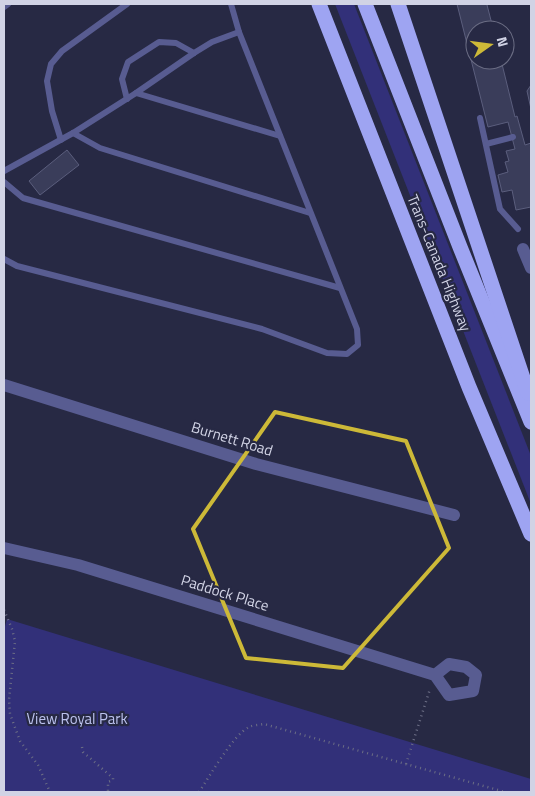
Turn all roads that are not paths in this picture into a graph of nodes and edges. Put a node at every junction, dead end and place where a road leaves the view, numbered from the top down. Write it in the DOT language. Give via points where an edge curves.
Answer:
graph roads {
  1 [pos="8,4"];
  2 [pos="127,4"];
  3 [pos="231,4"];
  4 [pos="319,4"];
  5 [pos="365,4"];
  6 [pos="398,4"];
  7 [pos="4,7"];
  8 [pos="239,32"];
  9 [pos="194,53"];
  10 [pos="136,93"];
  11 [pos="127,99"];
  12 [pos="480,118"];
  13 [pos="73,133"];
  14 [pos="280,136"];
  15 [pos="512,138"];
  16 [pos="61,140"];
  17 [pos="486,144"];
  18 [pos="4,170"];
  19 [pos="4,182"];
  20 [pos="310,213"];
  21 [pos="518,229"];
  22 [pos="522,249"];
  23 [pos="4,259"];
  24 [pos="531,268"];
  25 [pos="340,288"];
  26 [pos="4,385"];
  27 [pos="531,404"];
  28 [pos="531,422"];
  29 [pos="454,515"];
  30 [pos="531,534"];
  31 [pos="4,548"];
  32 [pos="435,675"];
  1 -- 7 [label="lane"];
  2 -- 16 [label="lane" via="62,51 50,64 47,81"];
  3 -- 8 [label="lane"];
  4 -- 30 [label="highway, Trans-Canada Highway" via="459,361"];
  5 -- 28 [label="highway, Trans-Canada Highway"];
  6 -- 27 [label="highway"];
  8 -- 9 [label="lane"];
  8 -- 14 [label="lane"];
  9 -- 10 [label="lane"];
  9 -- 11 [label="lane" via="176,43 159,42 128,62 122,78"];
  10 -- 11 [label="lane"];
  10 -- 14 [label="lane"];
  11 -- 13 [label="lane"];
  12 -- 17 [label="lane"];
  13 -- 16 [label="lane"];
  13 -- 20 [label="lane" via="100,148"];
  14 -- 20 [label="lane"];
  15 -- 17 [label="lane"];
  16 -- 18 [label="lane"];
  17 -- 21 [label="lane" via="500,209"];
  19 -- 25 [label="lane" via="23,198"];
  20 -- 25 [label="lane"];
  22 -- 24 [label="street"];
  23 -- 25 [label="lane" via="17,266 262,329 327,354 347,354 358,345 357,329"];
  26 -- 29 [label="street, Burnett Road" via="256,464"];
  31 -- 32 [label="street, Paddock Place" via="78,565"];
}
